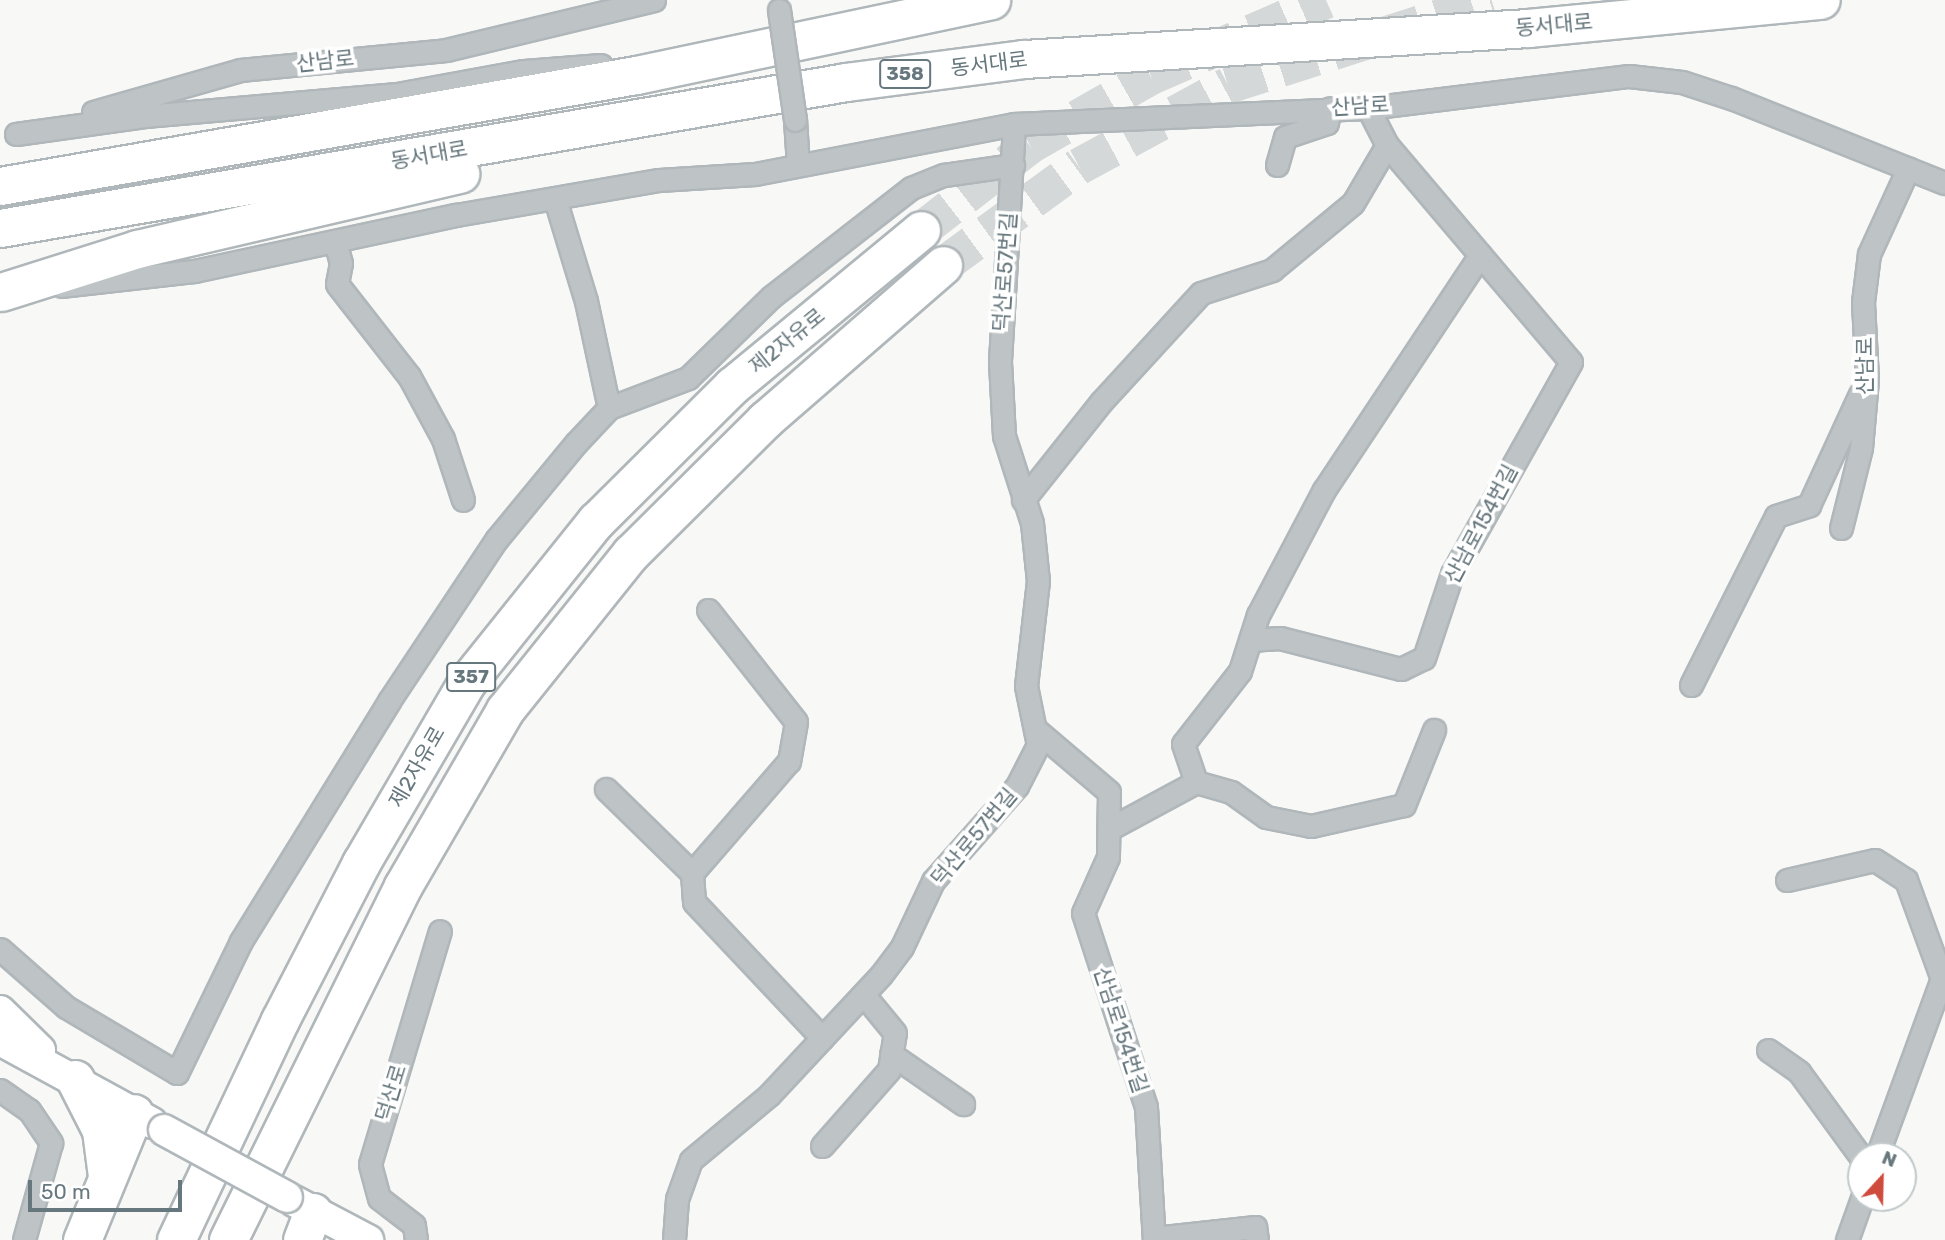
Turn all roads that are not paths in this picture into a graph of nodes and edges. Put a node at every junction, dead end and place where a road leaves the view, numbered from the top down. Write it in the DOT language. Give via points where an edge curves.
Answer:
graph roads {
  1 [pos="654,0"];
  2 [pos="991,0"];
  3 [pos="1821,0"];
  4 [pos="778,5"];
  5 [pos="722,57"];
  6 [pos="759,98"];
  7 [pos="1329,108"];
  8 [pos="1368,108"];
  9 [pos="1014,124"];
  10 [pos="8,134"];
  11 [pos="1387,145"];
  12 [pos="798,165"];
  13 [pos="1013,165"];
  14 [pos="1276,165"];
  15 [pos="1908,169"];
  16 [pos="1945,183"];
  17 [pos="0,186"];
  18 [pos="555,199"];
  19 [pos="0,228"];
  20 [pos="921,230"];
  21 [pos="335,241"];
  22 [pos="1480,255"];
  23 [pos="943,265"];
  24 [pos="0,292"];
  25 [pos="1867,379"];
  26 [pos="609,408"];
  27 [pos="463,500"];
  28 [pos="1023,500"];
  29 [pos="1841,528"];
  30 [pos="708,610"];
  31 [pos="1250,640"];
  32 [pos="1691,685"];
  33 [pos="1035,729"];
  34 [pos="1434,730"];
  35 [pos="1196,782"];
  36 [pos="606,789"];
  37 [pos="1109,829"];
  38 [pos="692,873"];
  39 [pos="1787,880"];
  40 [pos="440,931"];
  41 [pos="0,949"];
  42 [pos="1943,973"];
  43 [pos="863,994"];
  44 [pos="0,1011"];
  45 [pos="822,1038"];
  46 [pos="0,1040"];
  47 [pos="1768,1050"];
  48 [pos="891,1054"];
  49 [pos="66,1073"];
  50 [pos="0,1090"];
  51 [pos="963,1104"];
  52 [pos="149,1121"];
  53 [pos="1850,1142"];
  54 [pos="1882,1142"];
  55 [pos="822,1146"];
  56 [pos="107,1176"];
  57 [pos="1857,1212"];
  58 [pos="301,1216"];
  59 [pos="1154,1239"];
  60 [pos="24,1240"];
  61 [pos="82,1240"];
  62 [pos="176,1240"];
  63 [pos="228,1240"];
  64 [pos="368,1240"];
  65 [pos="416,1240"];
  66 [pos="674,1240"];
  67 [pos="1256,1240"];
  68 [pos="1847,1240"];
  1 -- 10 [label="street, 산남로" via="446,50 240,70"];
  2 -- 5 [label="highway, 동서대로"];
  3 -- 6 [label="highway, 동서대로 / 358" via="1528,29 1024,59"];
  4 -- 12 [label="street, bridge"];
  5 -- 10 [label="street" via="524,71 397,94 145,116"];
  5 -- 17 [label="highway, 동서대로"];
  6 -- 19 [label="highway, 동서대로 / 358"];
  6 -- 24 [label="highway" via="670,132 361,195 91,261"];
  7 -- 8 [label="street, 산남로"];
  7 -- 9 [label="street, 산남로"];
  7 -- 14 [label="street" via="1327,123 1285,137"];
  8 -- 11 [label="street, 산남로154번길"];
  8 -- 15 [label="street, 산남로" via="1629,76 1669,80 1731,99"];
  9 -- 12 [label="street, 산남로"];
  9 -- 13 [label="street, 덕산로57번길"];
  11 -- 22 [label="street, 산남로154번길"];
  11 -- 28 [label="street" via="1353,203 1272,270 1201,293 1101,402"];
  12 -- 18 [label="street, 산남로" via="755,174 659,180"];
  13 -- 26 [label="street" via="944,175 911,188 771,297 688,378"];
  13 -- 28 [label="street, 덕산로57번길" via="1000,361 1004,436"];
  15 -- 16 [label="street, 산남로"];
  15 -- 25 [label="street, 산남로" via="1869,254 1863,302"];
  18 -- 21 [label="street, 산남로"];
  18 -- 26 [label="street" via="586,300"];
  20 -- 62 [label="highway, 제2자유로 / 357" via="713,405 596,522 466,683 361,863 280,1020"];
  21 -- 24 [label="street, 산남로" via="194,271"];
  21 -- 27 [label="street" via="341,263 337,284 409,376 443,439"];
  22 -- 31 [label="street" via="1324,490 1258,615"];
  22 -- 31 [label="street, 산남로154번길" via="1571,362 1452,574 1424,657 1401,669 1280,638"];
  23 -- 63 [label="highway, 제2자유로 / 357" via="765,420 631,553 505,710 403,886"];
  25 -- 29 [label="street, 산남로" via="1861,449"];
  25 -- 32 [label="street" via="1809,505 1776,516"];
  26 -- 41 [label="street" via="496,540 389,701 241,941 177,1073 65,1007"];
  28 -- 33 [label="street, 덕산로57번길" via="1032,523 1038,580 1027,686"];
  30 -- 38 [label="street" via="796,722 789,761"];
  31 -- 35 [label="street" via="1240,671 1184,744"];
  33 -- 37 [label="street, 산남로154번길" via="1109,792"];
  33 -- 43 [label="street, 덕산로57번길" via="1038,745 1017,786 933,881 902,947"];
  34 -- 35 [label="street" via="1404,805 1311,826 1266,817 1231,792"];
  35 -- 37 [label="street"];
  36 -- 38 [label="street"];
  37 -- 59 [label="street, 산남로154번길" via="1108,857 1083,913 1146,1107"];
  38 -- 45 [label="street" via="694,902"];
  39 -- 42 [label="street" via="1875,860 1906,880"];
  40 -- 65 [label="street, 덕산로" via="370,1164 379,1198 414,1224"];
  42 -- 54 [label="street"];
  43 -- 45 [label="street, 덕산로57번길"];
  43 -- 48 [label="street" via="895,1033"];
  44 -- 49 [label="street"];
  45 -- 66 [label="street, 덕산로57번길" via="769,1095 691,1160 677,1199"];
  46 -- 49 [label="street" via="25,1057"];
  47 -- 53 [label="street" via="1799,1072"];
  48 -- 51 [label="street"];
  48 -- 55 [label="street" via="889,1070"];
  49 -- 52 [label="street"];
  49 -- 56 [label="highway" via="101,1130"];
  50 -- 60 [label="street" via="29,1110 51,1143"];
  52 -- 56 [label="highway"];
  52 -- 58 [label="street, bridge"];
  56 -- 61 [label="highway"];
  57 -- 68 [label="street"];
  58 -- 64 [label="street"];
  59 -- 67 [label="street, 산남로154번길" via="1255,1227"];
}
